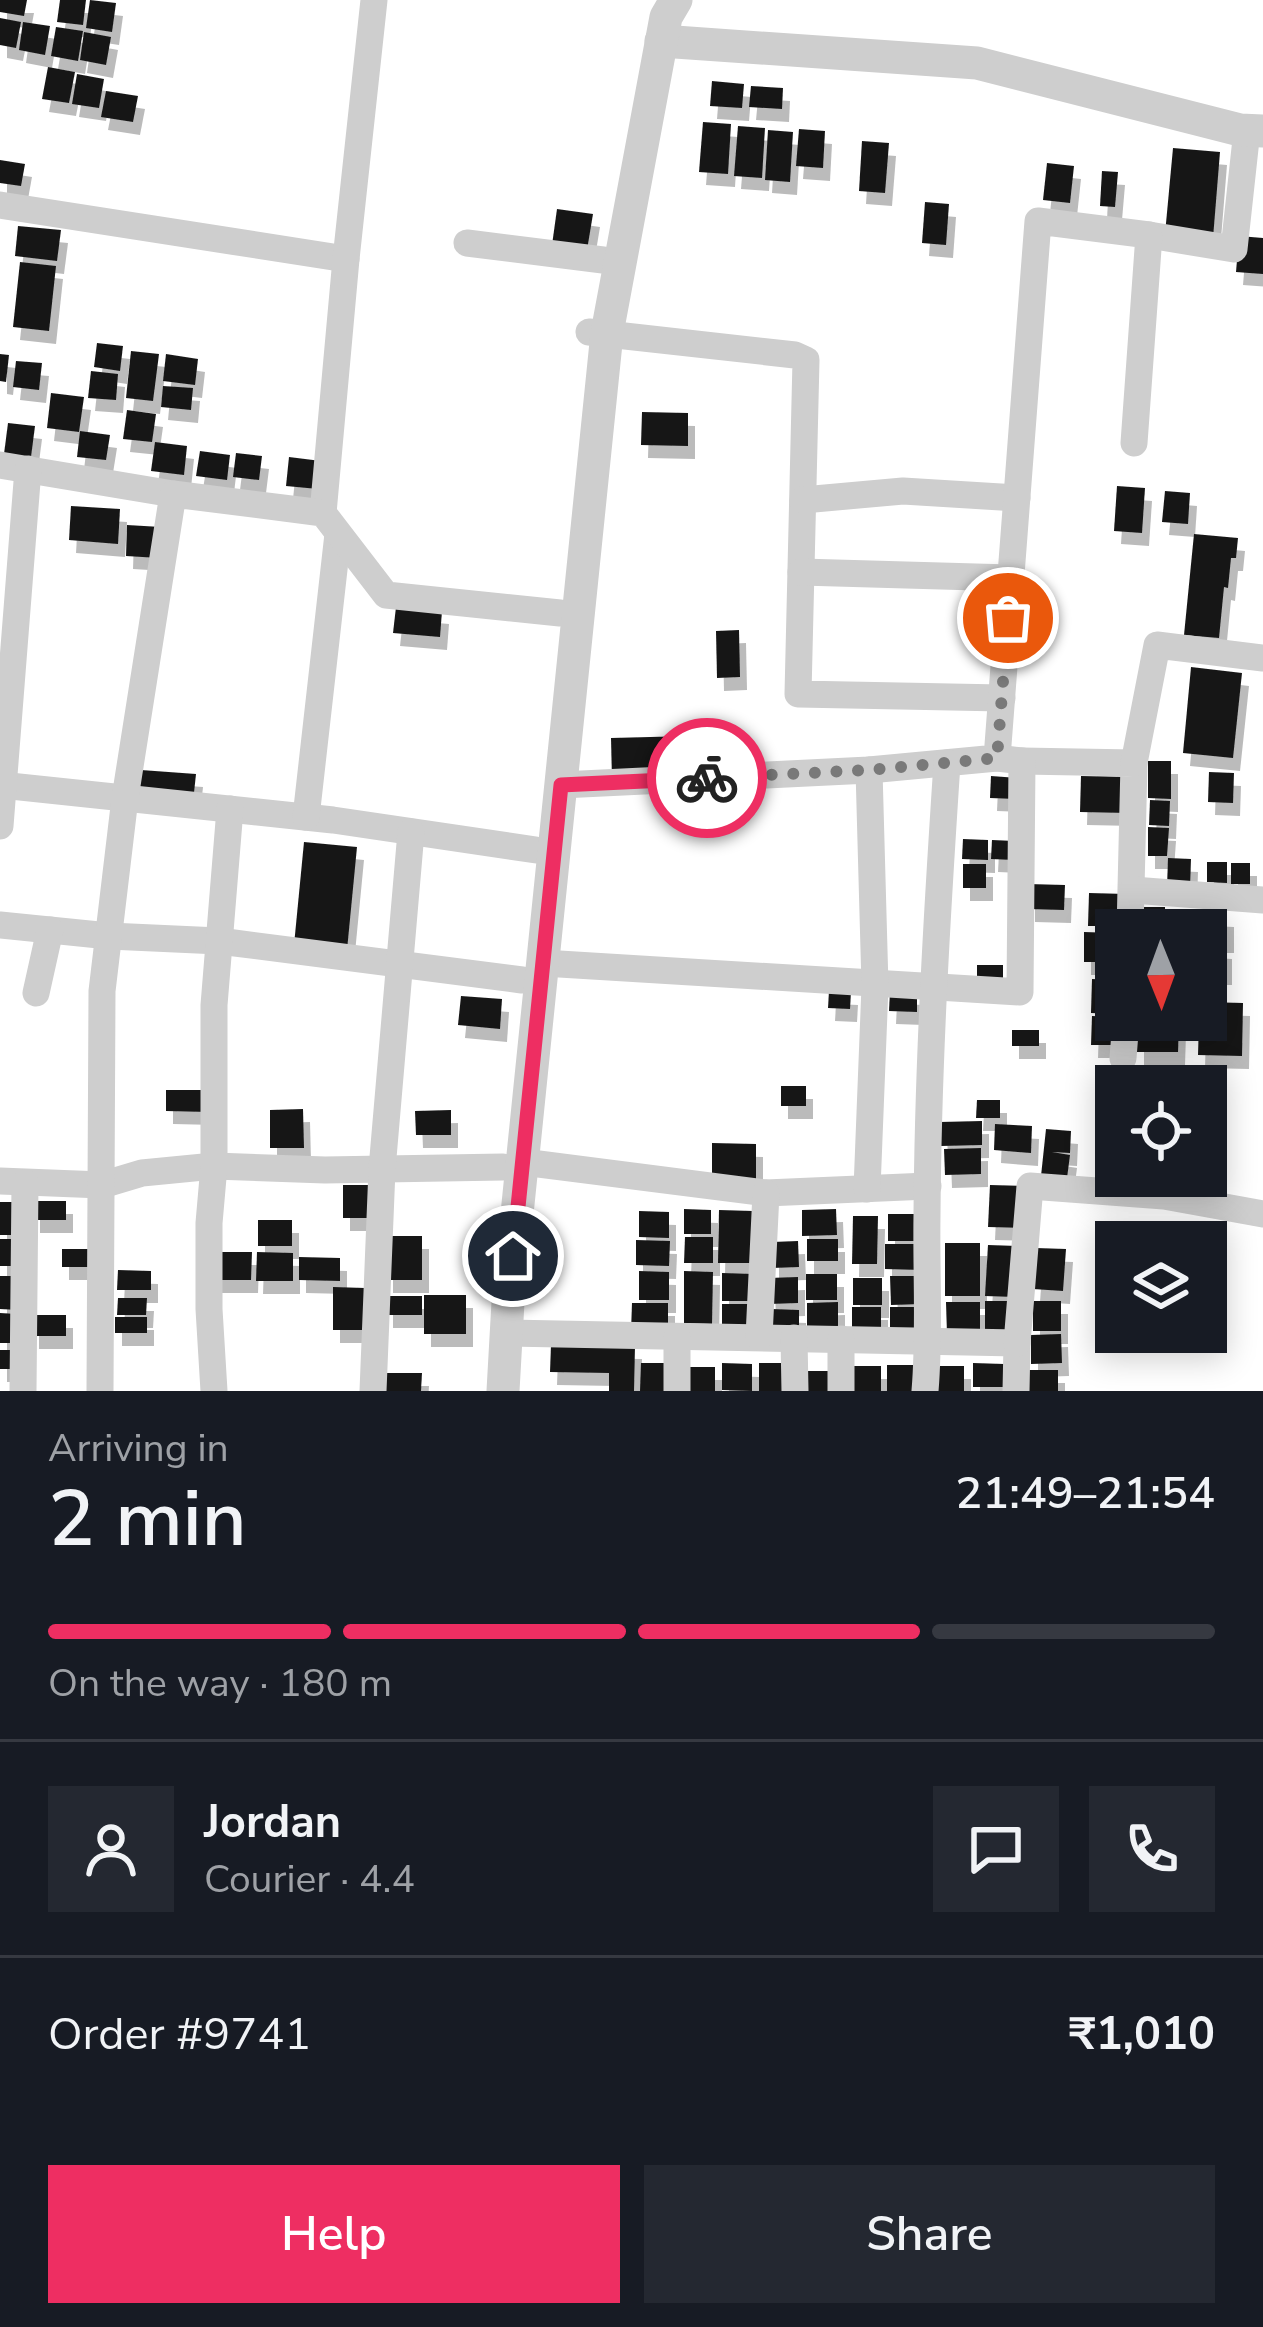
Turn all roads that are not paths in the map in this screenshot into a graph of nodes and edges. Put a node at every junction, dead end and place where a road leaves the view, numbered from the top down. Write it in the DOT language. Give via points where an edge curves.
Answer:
graph roads {
  1 [pos="374,0"];
  2 [pos="656,0"];
  3 [pos="676,0"];
  4 [pos="661,41"];
  5 [pos="1255,131"];
  6 [pos="0,205"];
  7 [pos="1149,235"];
  8 [pos="467,243"];
  9 [pos="346,259"];
  10 [pos="603,260"];
  11 [pos="598,332"];
  12 [pos="1134,443"];
  13 [pos="14,467"];
  14 [pos="173,494"];
  15 [pos="1017,498"];
  16 [pos="803,500"];
  17 [pos="330,523"];
  18 [pos="801,572"];
  19 [pos="1011,578"];
  20 [pos="560,613"];
  21 [pos="1263,658"];
  22 [pos="1002,698"];
  23 [pos="1010,759"];
  24 [pos="947,763"];
  25 [pos="1133,763"];
  26 [pos="869,770"];
  27 [pos="2,785"];
  28 [pos="561,785"];
  29 [pos="125,798"];
  30 [pos="230,809"];
  31 [pos="306,817"];
  32 [pos="0,826"];
  33 [pos="411,832"];
  34 [pos="536,850"];
  35 [pos="1132,890"];
  36 [pos="1263,900"];
  37 [pos="1131,909"];
  38 [pos="0,925"];
  39 [pos="50,930"];
  40 [pos="109,936"];
  41 [pos="219,941"];
  42 [pos="400,964"];
  43 [pos="533,972"];
  44 [pos="875,983"];
  45 [pos="933,987"];
  46 [pos="36,993"];
  47 [pos="1125,1041"];
  48 [pos="1124,1058"];
  49 [pos="513,1165"];
  50 [pos="214,1166"];
  51 [pos="382,1169"];
  52 [pos="13,1182"];
  53 [pos="102,1185"];
  54 [pos="928,1186"];
  55 [pos="867,1189"];
  56 [pos="766,1193"];
  57 [pos="1263,1214"];
  58 [pos="506,1333"];
  59 [pos="677,1336"];
  60 [pos="759,1337"];
  61 [pos="794,1337"];
  62 [pos="841,1339"];
  63 [pos="929,1342"];
  64 [pos="1017,1343"];
  65 [pos="23,1391"];
  66 [pos="100,1391"];
  67 [pos="214,1391"];
  68 [pos="373,1391"];
  69 [pos="484,1391"];
  70 [pos="502,1391"];
  71 [pos="677,1391"];
  72 [pos="795,1391"];
  73 [pos="841,1391"];
  74 [pos="925,1391"];
  75 [pos="1016,1391"];
  1 -- 9 [label="street"];
  2 -- 10 [label="street"];
  3 -- 4 [label="street"];
  4 -- 5 [label="street" via="977,63"];
  4 -- 11 [label="street"];
  5 -- 7 [label="street" via="1234,249"];
  6 -- 9 [label="street"];
  7 -- 12 [label="street"];
  7 -- 15 [label="street" via="1038,221"];
  8 -- 10 [label="street"];
  9 -- 17 [label="street"];
  10 -- 11 [label="street"];
  11 -- 16 [label="street" via="806,360"];
  11 -- 20 [label="street"];
  11 -- 28 [label="street"];
  13 -- 14 [label="street"];
  13 -- 27 [label="street"];
  14 -- 17 [label="street"];
  14 -- 29 [label="street"];
  15 -- 16 [label="street" via="902,491"];
  15 -- 19 [label="street"];
  16 -- 18 [label="street"];
  17 -- 20 [label="street" via="386,595"];
  17 -- 31 [label="street"];
  18 -- 19 [label="street"];
  18 -- 22 [label="street" via="798,694"];
  19 -- 22 [label="street"];
  20 -- 34 [label="street"];
  21 -- 25 [label="street" via="1157,645"];
  22 -- 23 [label="street"];
  23 -- 24 [label="street"];
  23 -- 25 [label="street"];
  23 -- 45 [label="street" via="1020,992"];
  24 -- 26 [label="street"];
  24 -- 45 [label="street"];
  25 -- 35 [label="street"];
  26 -- 28 [label="street"];
  26 -- 44 [label="street"];
  27 -- 29 [label="street"];
  27 -- 32 [label="street"];
  28 -- 43 [label="street"];
  29 -- 30 [label="street"];
  29 -- 40 [label="street"];
  30 -- 31 [label="street"];
  30 -- 41 [label="street"];
  31 -- 33 [label="street"];
  33 -- 34 [label="street"];
  33 -- 42 [label="street"];
  34 -- 43 [label="street"];
  35 -- 36 [label="street"];
  35 -- 37 [label="street"];
  38 -- 39 [label="street"];
  39 -- 40 [label="street"];
  39 -- 46 [label="street"];
  40 -- 41 [label="street"];
  40 -- 53 [label="street"];
  41 -- 42 [label="street"];
  41 -- 50 [label="street"];
  42 -- 43 [label="street"];
  42 -- 51 [label="street"];
  43 -- 44 [label="street"];
  43 -- 49 [label="street"];
  44 -- 45 [label="street"];
  44 -- 55 [label="street"];
  45 -- 54 [label="street"];
  47 -- 48 [label="street"];
  49 -- 51 [label="street"];
  49 -- 56 [label="street"];
  49 -- 58 [label="street"];
  49 -- 69 [label="street" via="489,1304"];
  50 -- 51 [label="street"];
  50 -- 53 [label="street"];
  50 -- 67 [label="street"];
  51 -- 68 [label="street"];
  52 -- 53 [label="street"];
  52 -- 65 [label="street"];
  53 -- 66 [label="street"];
  54 -- 55 [label="street"];
  54 -- 63 [label="street"];
  55 -- 56 [label="street"];
  56 -- 60 [label="street"];
  57 -- 64 [label="street" via="1164,1196 1030,1186"];
  58 -- 59 [label="street"];
  58 -- 70 [label="street"];
  59 -- 60 [label="street"];
  59 -- 71 [label="street"];
  60 -- 61 [label="street"];
  61 -- 62 [label="street"];
  61 -- 72 [label="street"];
  62 -- 63 [label="street"];
  62 -- 73 [label="street"];
  63 -- 64 [label="street"];
  63 -- 74 [label="street"];
  64 -- 75 [label="street"];
}
